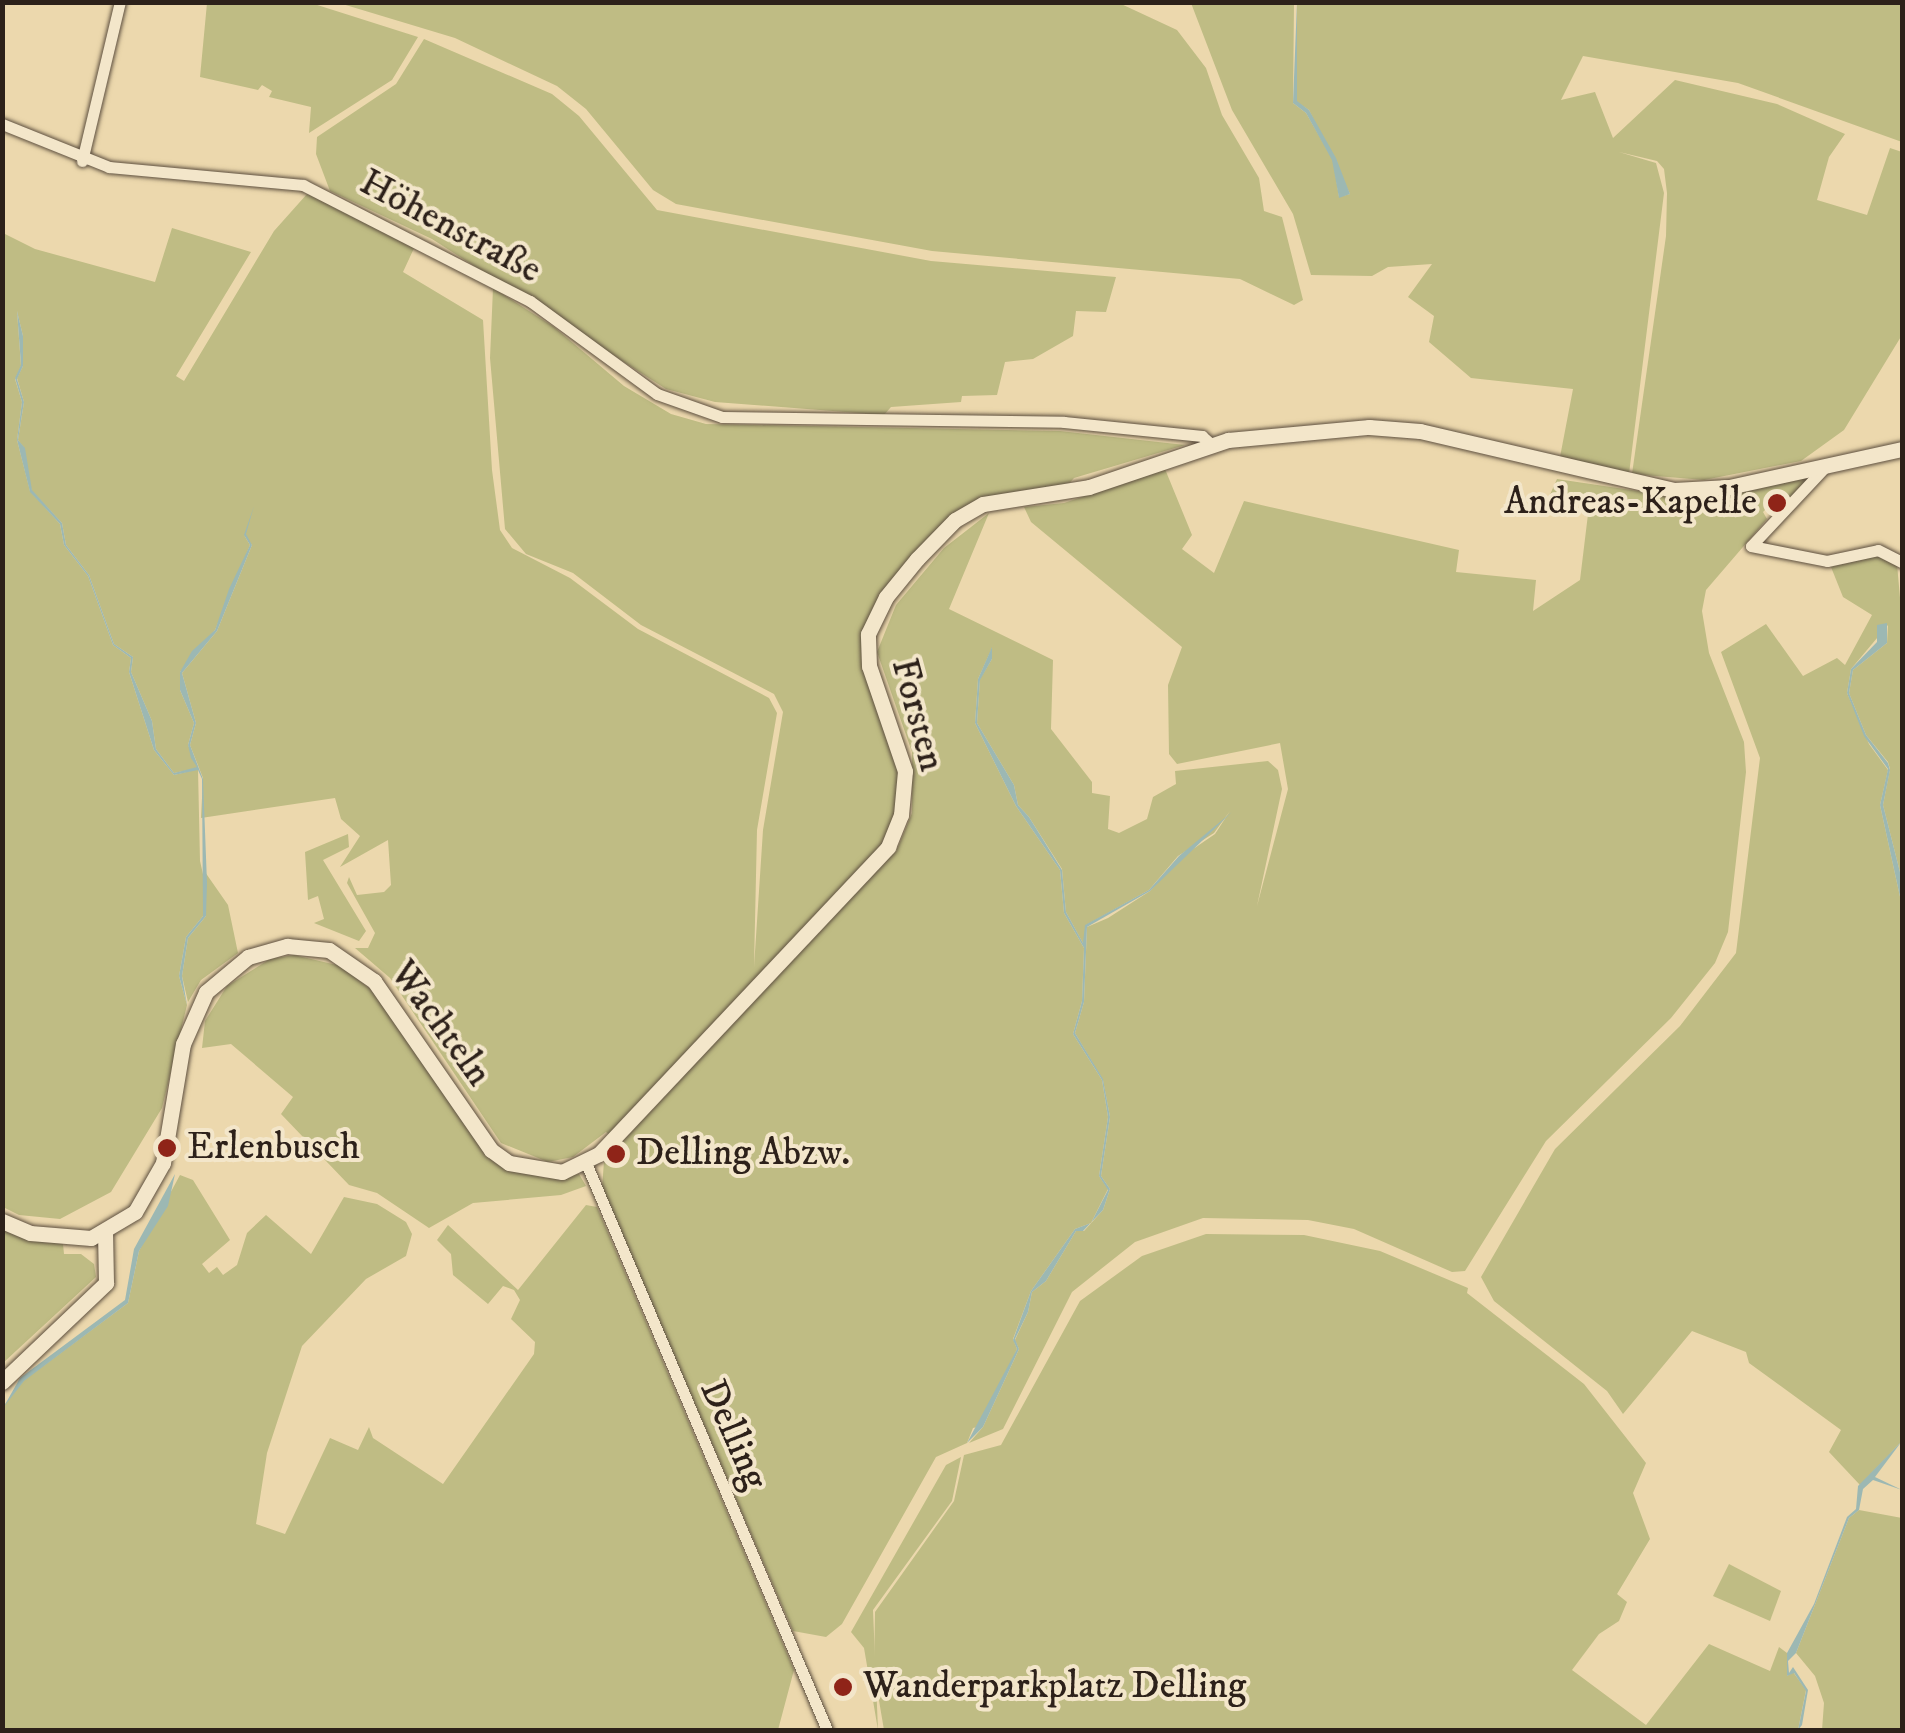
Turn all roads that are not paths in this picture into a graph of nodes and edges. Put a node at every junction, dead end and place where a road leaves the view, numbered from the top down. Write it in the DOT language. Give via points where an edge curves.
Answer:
graph roads {
  1 [pos="120,2"];
  2 [pos="2,124"];
  3 [pos="82,161"];
  4 [pos="850,420"];
  5 [pos="1212,444"];
  6 [pos="1902,449"];
  7 [pos="1827,465"];
  8 [pos="1902,562"];
  9 [pos="586,1163"];
  10 [pos="2,1221"];
  11 [pos="105,1233"];
  12 [pos="2,1382"];
  13 [pos="827,1730"];
  1 -- 3 [label="street"];
  2 -- 3 [label="street, Höhenstraße"];
  3 -- 4 [label="street, Höhenstraße" via="304,185 530,301 657,394 722,417"];
  4 -- 5 [label="street, Forsten" via="1064,422 1202,436"];
  5 -- 7 [label="street, Forsten" via="1255,435 1402,429 1674,490 1729,487"];
  5 -- 9 [label="street, Forsten" via="1076,490 983,504 954,520 917,560 880,608 866,650 905,771 901,815 888,847"];
  6 -- 7 [label="street, Forsten"];
  7 -- 8 [label="street" via="1751,546 1828,561 1878,550"];
  9 -- 11 [label="street, Wachteln" via="544,1173 491,1150 374,981 330,950 287,946 248,957 206,992 193,1016 162,1163 135,1212"];
  9 -- 13 [label="street, Delling"];
  10 -- 11 [label="street" via="64,1239"];
  11 -- 12 [label="street" via="109,1266 97,1296"];
}
